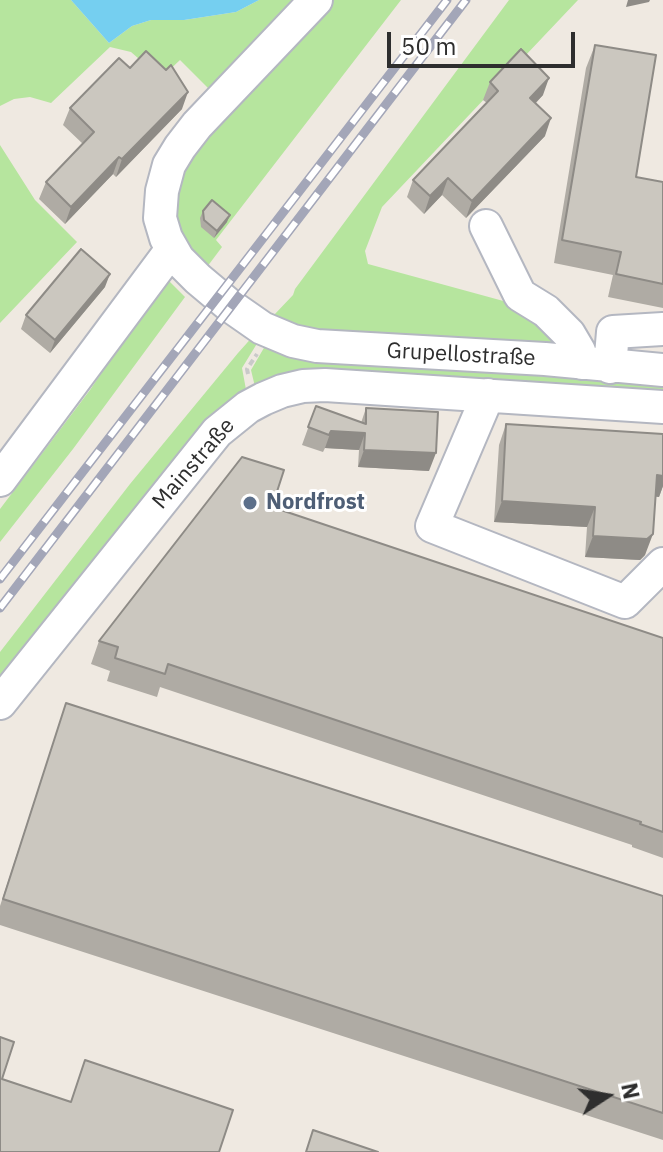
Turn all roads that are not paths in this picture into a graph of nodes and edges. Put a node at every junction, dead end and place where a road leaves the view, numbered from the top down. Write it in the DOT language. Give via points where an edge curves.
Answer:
graph roads {
  1 [pos="316,0"];
  2 [pos="486,226"];
  3 [pos="172,249"];
  4 [pos="663,329"];
  5 [pos="596,365"];
  6 [pos="663,370"];
  7 [pos="488,395"];
  8 [pos="663,407"];
  9 [pos="0,480"];
  10 [pos="663,564"];
  11 [pos="0,703"];
  1 -- 3 [label="street" via="197,125 169,165 160,218"];
  2 -- 5 [label="street" via="520,295 546,311"];
  3 -- 5 [label="street, Grupellostraße" via="229,305 293,341"];
  3 -- 9 [label="street"];
  4 -- 5 [label="street" via="613,332"];
  5 -- 6 [label="street, Grupellostraße"];
  7 -- 8 [label="street, Mainstraße"];
  7 -- 10 [label="street" via="432,526 625,602"];
  7 -- 11 [label="street, Mainstraße" via="325,385 282,391 252,405 217,432"];
}
